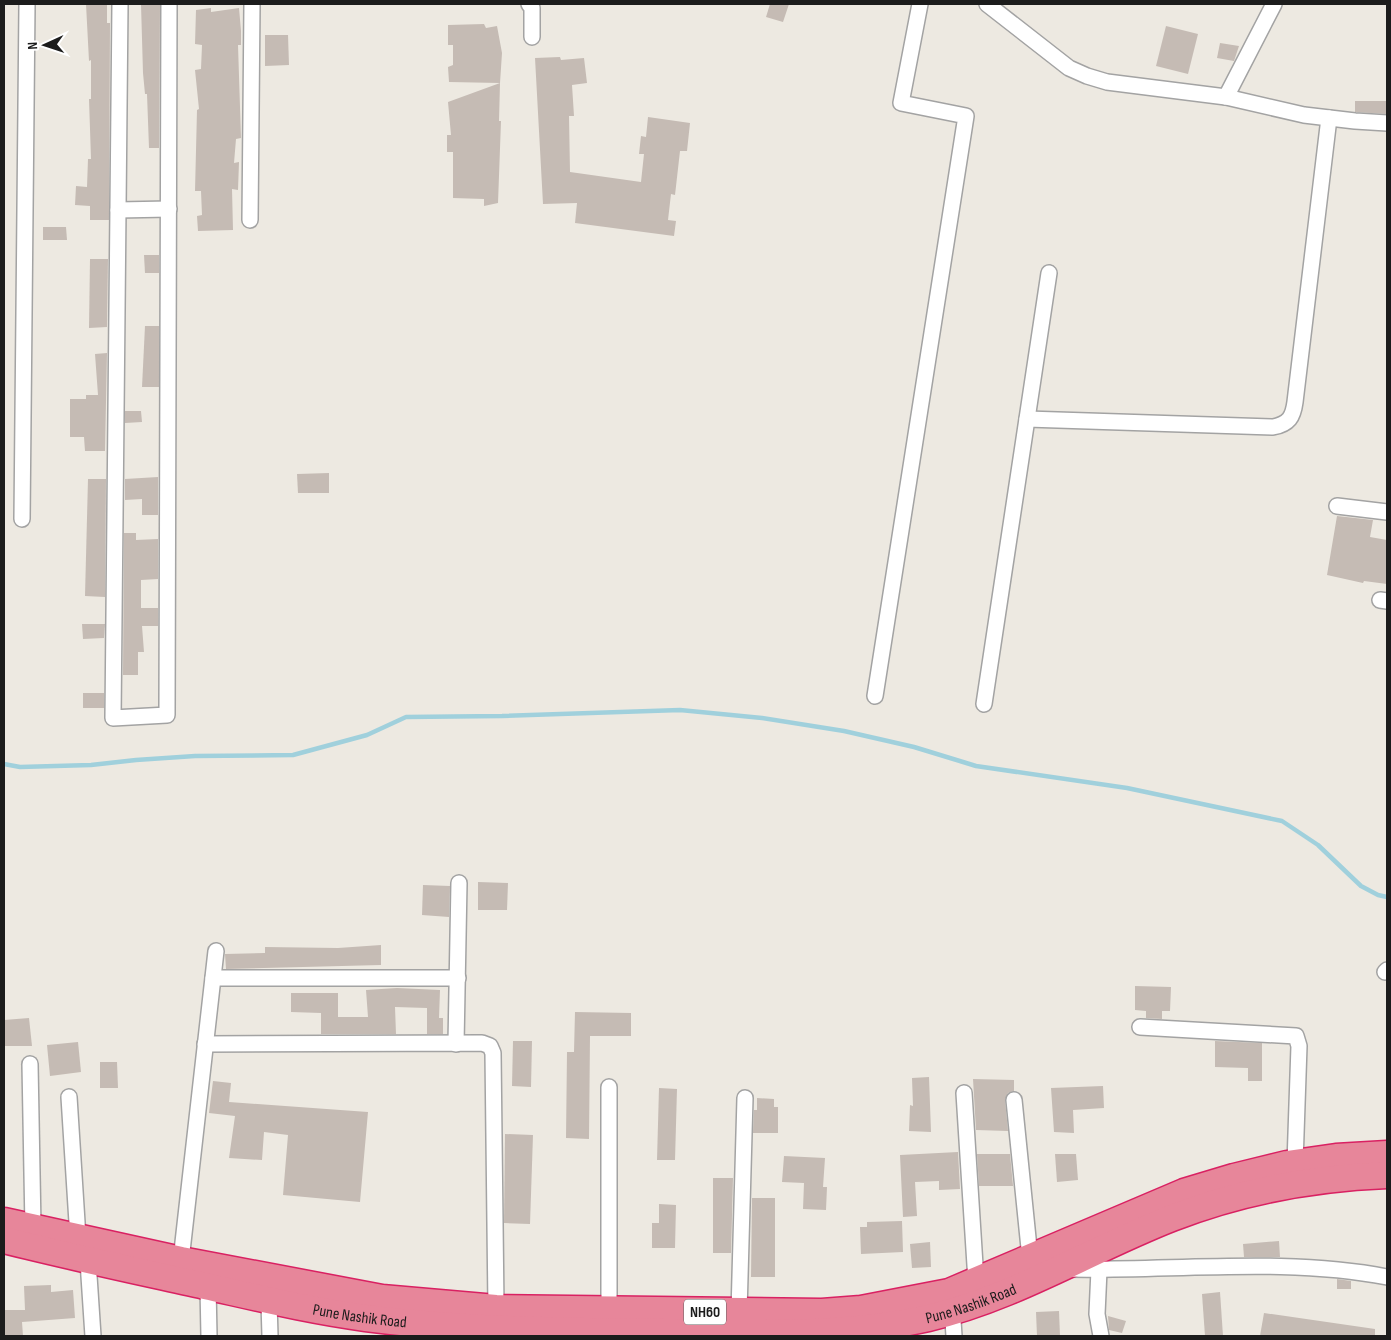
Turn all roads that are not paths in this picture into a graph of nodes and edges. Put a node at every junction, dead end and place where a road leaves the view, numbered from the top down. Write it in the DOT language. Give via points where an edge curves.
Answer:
graph roads {
  1 [pos="28,4"];
  2 [pos="120,4"];
  3 [pos="169,4"];
  4 [pos="252,4"];
  5 [pos="529,4"];
  6 [pos="920,4"];
  7 [pos="987,4"];
  8 [pos="1274,4"];
  9 [pos="532,37"];
  10 [pos="1226,97"];
  11 [pos="1329,118"];
  12 [pos="1387,123"];
  13 [pos="169,209"];
  14 [pos="118,210"];
  15 [pos="250,220"];
  16 [pos="1049,273"];
  17 [pos="1027,419"];
  18 [pos="1337,506"];
  19 [pos="1387,512"];
  20 [pos="22,518"];
  21 [pos="875,696"];
  22 [pos="984,704"];
  23 [pos="459,883"];
  24 [pos="216,951"];
  25 [pos="213,978"];
  26 [pos="458,978"];
  27 [pos="1140,1027"];
  28 [pos="205,1044"];
  29 [pos="456,1044"];
  30 [pos="30,1064"];
  31 [pos="609,1087"];
  32 [pos="964,1093"];
  33 [pos="69,1097"];
  34 [pos="744,1098"];
  35 [pos="1014,1100"];
  36 [pos="1387,1154"];
  37 [pos="1295,1163"];
  38 [pos="1387,1175"];
  39 [pos="4,1221"];
  40 [pos="33,1228"];
  41 [pos="4,1240"];
  42 [pos="83,1249"];
  43 [pos="1030,1258"];
  44 [pos="181,1260"];
  45 [pos="1060,1269"];
  46 [pos="1099,1270"];
  47 [pos="1387,1277"];
  48 [pos="976,1281"];
  49 [pos="208,1287"];
  50 [pos="269,1302"];
  51 [pos="496,1308"];
  52 [pos="739,1312"];
  53 [pos="952,1313"];
  54 [pos="618,1326"];
  55 [pos="368,1327"];
  56 [pos="894,1330"];
  57 [pos="512,1332"];
  58 [pos="562,1333"];
  59 [pos="717,1334"];
  60 [pos="802,1335"];
  61 [pos="93,1336"];
  62 [pos="209,1336"];
  63 [pos="270,1336"];
  64 [pos="1100,1336"];
  1 -- 20 [label="street"];
  2 -- 14 [label="street"];
  3 -- 13 [label="street"];
  4 -- 15 [label="street"];
  5 -- 9 [label="street" via="532,8"];
  6 -- 21 [label="street" via="902,103 966,116"];
  7 -- 10 [label="street" via="1069,68 1087,76 1107,82"];
  8 -- 10 [label="street"];
  10 -- 11 [label="street"];
  11 -- 12 [label="street"];
  11 -- 17 [label="street" via="1293,416 1285,425"];
  13 -- 14 [label="street"];
  13 -- 14 [label="street" via="168,715 114,718"];
  16 -- 17 [label="street"];
  17 -- 22 [label="street"];
  18 -- 19 [label="street"];
  23 -- 26 [label="street"];
  24 -- 25 [label="street"];
  25 -- 26 [label="street"];
  25 -- 28 [label="street"];
  26 -- 29 [label="street"];
  27 -- 37 [label="street" via="1296,1036 1299,1046"];
  28 -- 29 [label="street"];
  28 -- 44 [label="street"];
  29 -- 51 [label="street" via="482,1043 490,1046 492,1053"];
  30 -- 40 [label="street"];
  31 -- 54 [label="street"];
  32 -- 48 [label="street"];
  33 -- 42 [label="street"];
  34 -- 52 [label="street"];
  35 -- 43 [label="street"];
  36 -- 37 [label="highway, Pune Nashik Road / NH60"];
  37 -- 43 [label="highway, Pune Nashik Road / NH60" via="1184,1192"];
  38 -- 45 [label="highway, Pune Nashik Road / NH60" via="1319,1180 1235,1197 1174,1217"];
  39 -- 40 [label="highway, Pune Nashik Road / NH60"];
  40 -- 42 [label="highway, Pune Nashik Road / NH60"];
  41 -- 42 [label="highway, Pune Nashik Road / NH60"];
  42 -- 44 [label="highway, Pune Nashik Road / NH60"];
  42 -- 49 [label="highway, Pune Nashik Road / NH60"];
  42 -- 61 [label="street"];
  43 -- 48 [label="highway, Pune Nashik Road / NH60"];
  44 -- 51 [label="highway, Pune Nashik Road / NH60" via="382,1298"];
  45 -- 46 [label="street"];
  45 -- 53 [label="highway, Pune Nashik Road / NH60"];
  46 -- 47 [label="street" via="1303,1267"];
  46 -- 64 [label="street" via="1097,1314"];
  48 -- 53 [label="highway, Pune Nashik Road / NH60"];
  49 -- 50 [label="highway, Pune Nashik Road / NH60"];
  49 -- 62 [label="street"];
  50 -- 55 [label="highway, Pune Nashik Road / NH60"];
  50 -- 63 [label="street"];
  51 -- 54 [label="highway, Pune Nashik Road / NH60"];
  52 -- 53 [label="highway, Pune Nashik Road / NH60" via="861,1309"];
  52 -- 54 [label="highway, Pune Nashik Road / NH60"];
  53 -- 56 [label="highway, Pune Nashik Road / NH60"];
  54 -- 58 [label="highway, Pune Nashik Road / NH60"];
  54 -- 59 [label="highway, Pune Nashik Road / NH60"];
  55 -- 57 [label="highway, Pune Nashik Road / NH60"];
  56 -- 60 [label="highway, Pune Nashik Road / NH60"];
  57 -- 58 [label="highway, Pune Nashik Road / NH60"];
  59 -- 60 [label="highway, Pune Nashik Road / NH60"];
}
